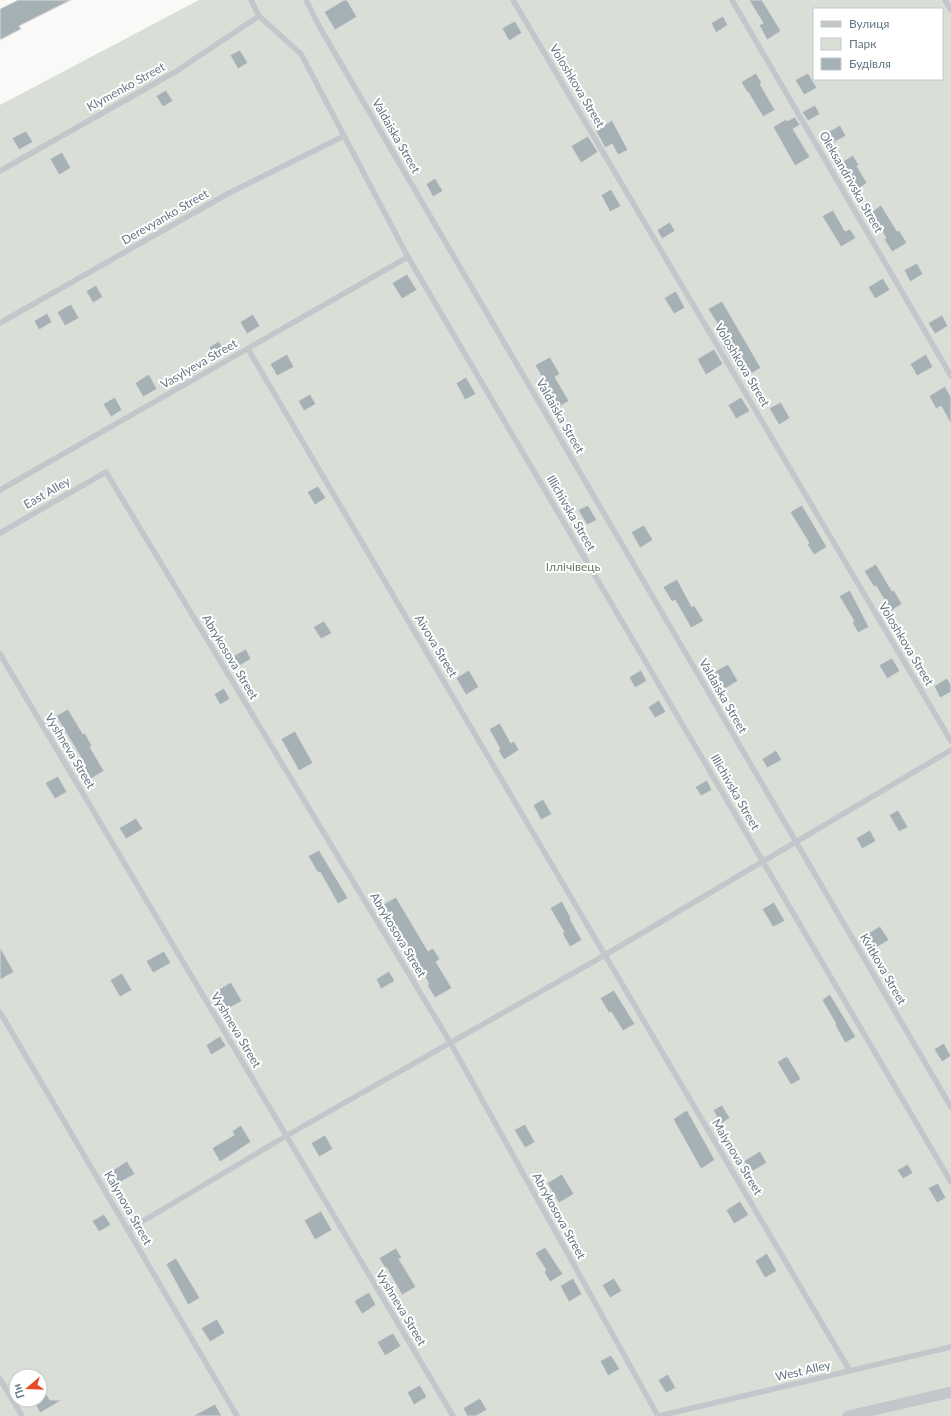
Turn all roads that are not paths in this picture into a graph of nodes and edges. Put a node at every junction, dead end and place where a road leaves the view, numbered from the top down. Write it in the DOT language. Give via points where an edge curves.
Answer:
graph roads {
  1 [pos="251,0"];
  2 [pos="306,0"];
  3 [pos="514,0"];
  4 [pos="732,0"];
  5 [pos="945,0"];
  6 [pos="951,10"];
  7 [pos="259,16"];
  8 [pos="344,136"];
  9 [pos="0,170"];
  10 [pos="408,258"];
  11 [pos="0,324"];
  12 [pos="248,349"];
  13 [pos="951,376"];
  14 [pos="106,472"];
  15 [pos="0,490"];
  16 [pos="0,533"];
  17 [pos="0,654"];
  18 [pos="951,741"];
  19 [pos="951,750"];
  20 [pos="796,842"];
  21 [pos="763,862"];
  22 [pos="605,955"];
  23 [pos="0,1012"];
  24 [pos="450,1042"];
  25 [pos="951,1107"];
  26 [pos="286,1136"];
  27 [pos="951,1182"];
  28 [pos="128,1230"];
  29 [pos="951,1347"];
  30 [pos="850,1371"];
  31 [pos="0,1378"];
  32 [pos="951,1392"];
  33 [pos="22,1416"];
  34 [pos="237,1416"];
  35 [pos="452,1416"];
  36 [pos="659,1416"];
  37 [pos="848,1416"];
  1 -- 7 [label="lane"];
  2 -- 20 [label="lane, Valdaiska Street"];
  3 -- 18 [label="lane, Voloshkova Street"];
  4 -- 13 [label="lane, Oleksandrivska Street"];
  5 -- 6 [label="lane"];
  7 -- 8 [label="lane, Illichivska Street" via="301,54"];
  7 -- 9 [label="lane, Klymenko Street" via="175,72"];
  8 -- 10 [label="lane, Illichivska Street"];
  8 -- 11 [label="lane, Derevyanko Street" via="229,193"];
  10 -- 12 [label="lane, Vasylyeva Street"];
  10 -- 21 [label="lane, Illichivska Street"];
  12 -- 15 [label="lane, Vasylyeva Street"];
  12 -- 22 [label="lane, Aivova Street"];
  14 -- 16 [label="lane, East Alley"];
  14 -- 24 [label="lane, Abrykosova Street"];
  17 -- 26 [label="lane, Vyshneva Street"];
  19 -- 20 [label="lane"];
  20 -- 21 [label="lane"];
  20 -- 25 [label="lane, Kvitkova Street"];
  21 -- 22 [label="lane"];
  21 -- 27 [label="lane, Illichivska Street"];
  22 -- 24 [label="lane"];
  22 -- 30 [label="lane, Malynova Street"];
  23 -- 28 [label="lane, Kalynova Street"];
  24 -- 26 [label="lane"];
  24 -- 36 [label="lane, Abrykosova Street"];
  26 -- 28 [label="lane"];
  26 -- 35 [label="lane, Vyshneva Street"];
  28 -- 34 [label="lane, Kalynova Street"];
  29 -- 30 [label="lane, West Alley"];
  30 -- 36 [label="lane, West Alley"];
  31 -- 33 [label="lane"];
  32 -- 37 [label="street"];
}
